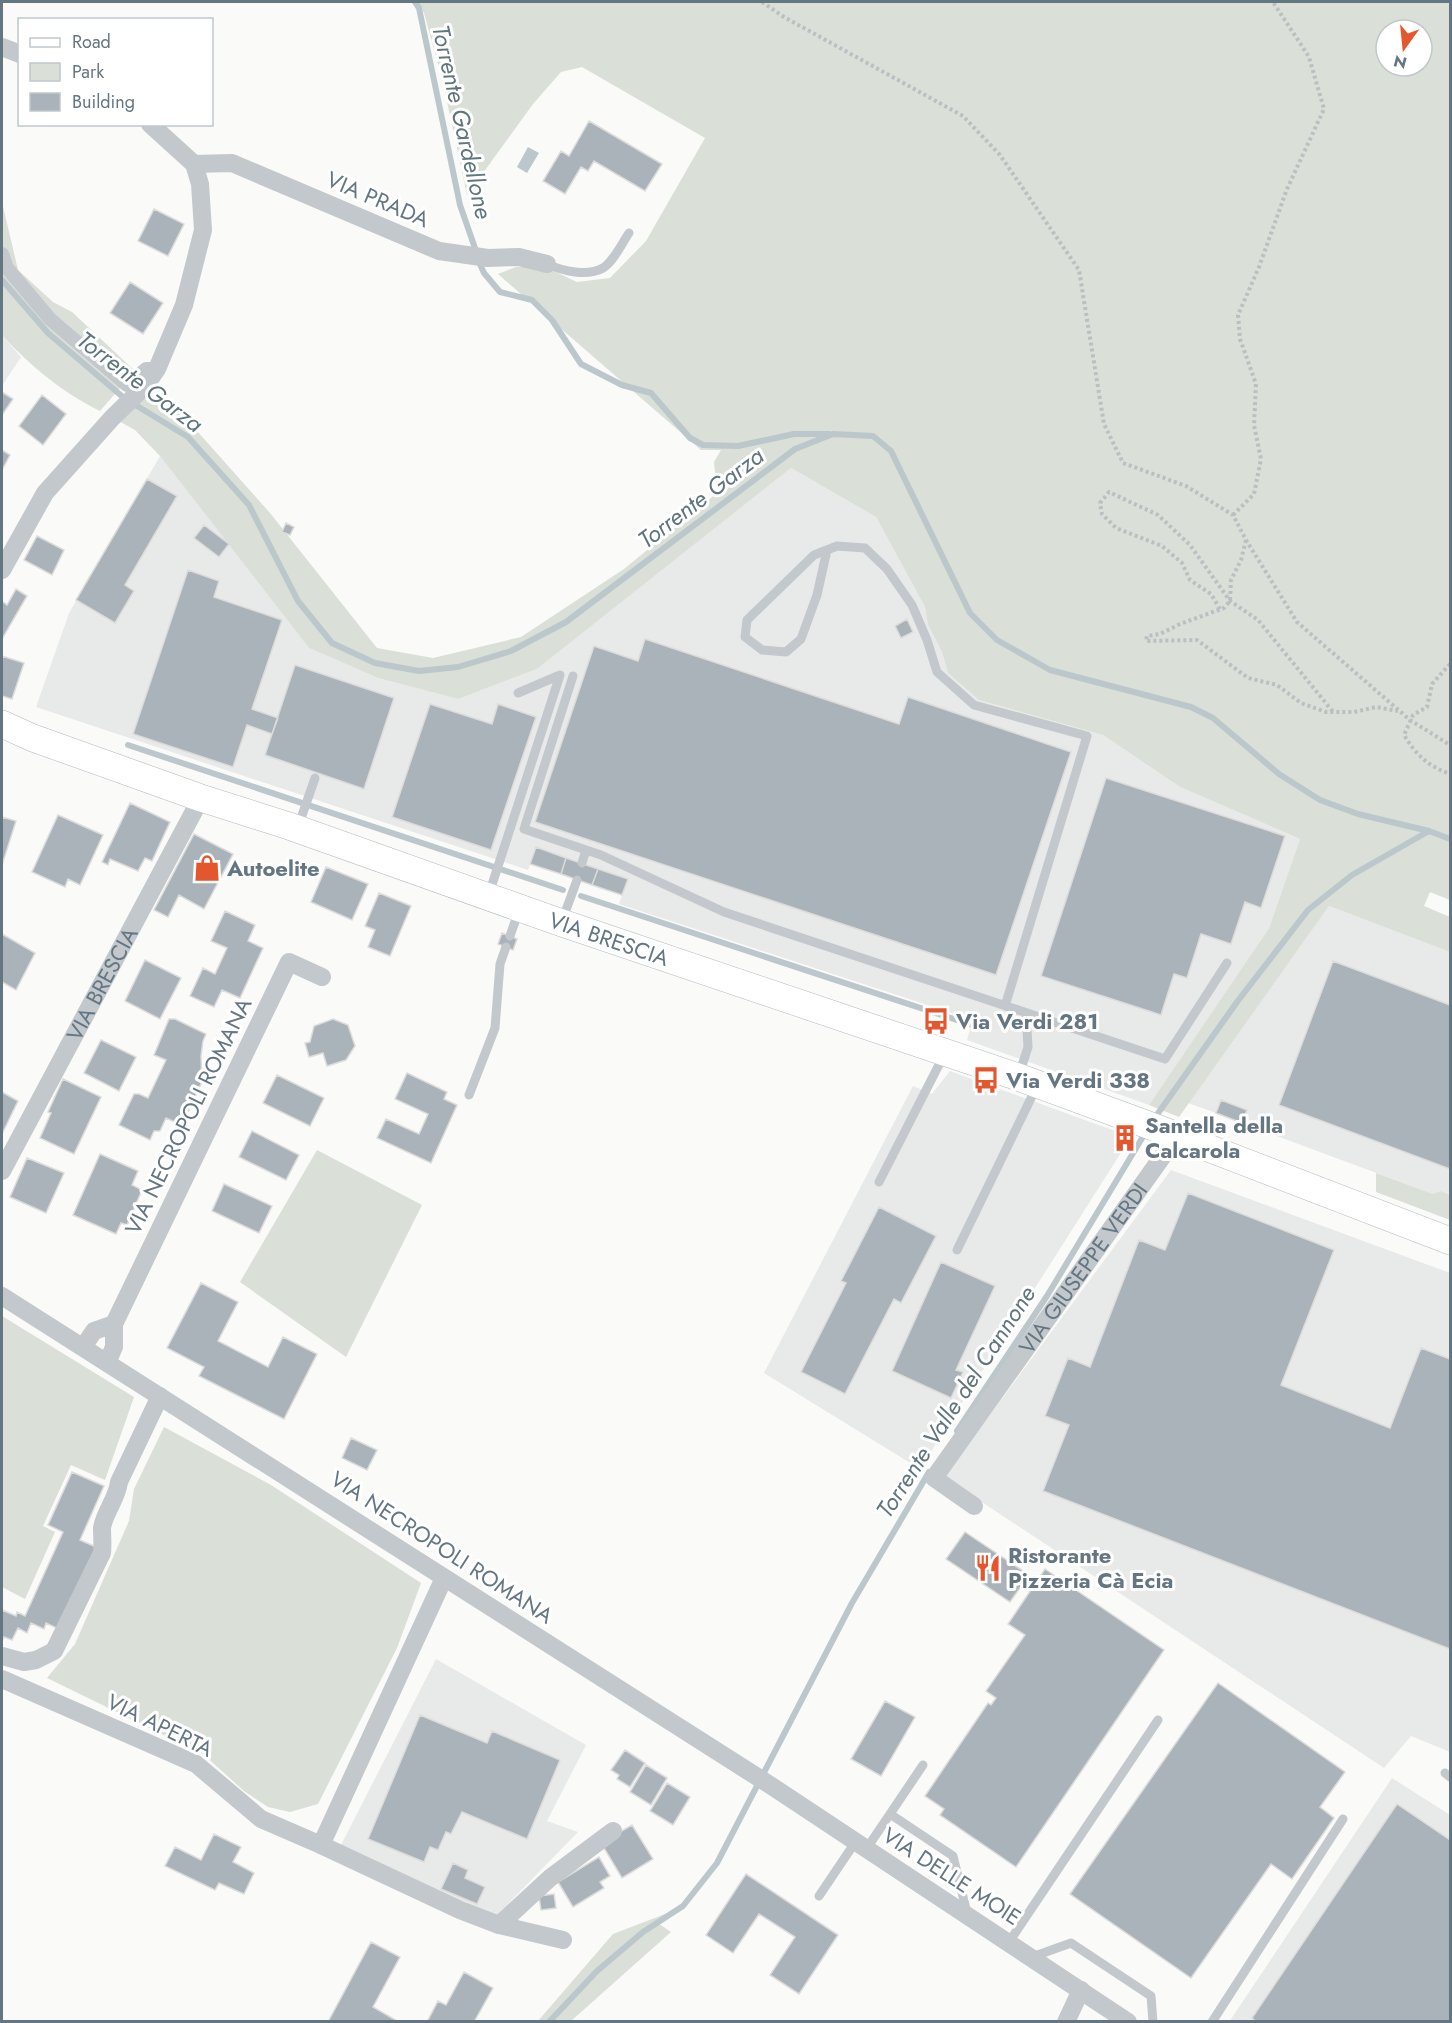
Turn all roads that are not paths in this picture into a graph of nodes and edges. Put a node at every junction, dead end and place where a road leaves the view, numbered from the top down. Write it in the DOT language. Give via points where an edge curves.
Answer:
graph roads {
  1 [pos="2,47"];
  2 [pos="18,53"];
  3 [pos="152,126"];
  4 [pos="194,164"];
  5 [pos="629,233"];
  6 [pos="2,254"];
  7 [pos="547,264"];
  8 [pos="157,369"];
  9 [pos="827,550"];
  10 [pos="2,570"];
  11 [pos="573,676"];
  12 [pos="518,693"];
  13 [pos="2,724"];
  14 [pos="33,738"];
  15 [pos="2,741"];
  16 [pos="315,778"];
  17 [pos="201,798"];
  18 [pos="300,821"];
  19 [pos="586,850"];
  20 [pos="582,863"];
  21 [pos="577,880"];
  22 [pos="491,888"];
  23 [pos="520,908"];
  24 [pos="562,923"];
  25 [pos="510,936"];
  26 [pos="506,947"];
  27 [pos="1227,963"];
  28 [pos="322,977"];
  29 [pos="1005,1006"];
  30 [pos="1026,1013"];
  31 [pos="945,1053"];
  32 [pos="1035,1083"];
  33 [pos="469,1095"];
  34 [pos="1159,1129"];
  35 [pos="2,1171"];
  36 [pos="879,1182"];
  37 [pos="1450,1240"];
  38 [pos="957,1250"];
  39 [pos="2,1296"];
  40 [pos="114,1324"];
  41 [pos="83,1347"];
  42 [pos="107,1363"];
  43 [pos="160,1396"];
  44 [pos="974,1506"];
  45 [pos="444,1578"];
  46 [pos="2,1656"];
  47 [pos="2,1679"];
  48 [pos="1158,1720"];
  49 [pos="922,1765"];
  50 [pos="750,1772"];
  51 [pos="890,1814"];
  52 [pos="1343,1819"];
  53 [pos="613,1831"];
  54 [pos="321,1845"];
  55 [pos="861,1845"];
  56 [pos="819,1896"];
  57 [pos="968,1915"];
  58 [pos="499,1925"];
  59 [pos="563,1940"];
  60 [pos="1009,1942"];
  61 [pos="1032,1958"];
  62 [pos="1081,1990"];
  63 [pos="1066,2022"];
  64 [pos="1128,2022"];
  65 [pos="1153,2022"];
  66 [pos="1212,2022"];
  1 -- 2 [label="street"];
  3 -- 4 [label="street"];
  4 -- 7 [label="street, VIA PRADA" via="232,164 439,250 488,258 519,257"];
  4 -- 8 [label="street" via="200,184 203,230 184,305"];
  5 -- 7 [label="lane" via="603,268 584,273"];
  6 -- 8 [label="street" via="7,268 50,319 127,385 146,369"];
  8 -- 10 [label="street" via="45,493"];
  9 -- 9 [label="lane" via="814,555 747,620 745,637 762,650 786,652 801,639 817,595"];
  9 -- 29 [label="lane" via="837,546 865,548 887,569 912,605 938,672 974,705 1087,736"];
  11 -- 19 [label="lane" via="524,829"];
  12 -- 22 [label="lane" via="560,675"];
  13 -- 14 [label="main road, VIA BRESCIA"];
  14 -- 15 [label="main road, VIA BRESCIA"];
  14 -- 17 [label="main road, VIA BRESCIA"];
  16 -- 18 [label="lane"];
  17 -- 18 [label="main road, VIA BRESCIA"];
  17 -- 35 [label="street, VIA BRESCIA"];
  18 -- 22 [label="main road, VIA BRESCIA"];
  19 -- 20 [label="lane"];
  19 -- 29 [label="lane" via="724,912"];
  21 -- 24 [label="lane"];
  22 -- 23 [label="main road, VIA BRESCIA"];
  23 -- 24 [label="main road, VIA BRESCIA"];
  23 -- 25 [label="lane"];
  24 -- 31 [label="main road, VIA BRESCIA"];
  26 -- 33 [label="lane" via="495,1028"];
  27 -- 30 [label="lane" via="1165,1059"];
  28 -- 40 [label="street, VIA NECROPOLI ROMANA" via="289,962 123,1292"];
  29 -- 30 [label="lane"];
  30 -- 32 [label="lane"];
  31 -- 32 [label="main road, VIA BRESCIA"];
  31 -- 36 [label="lane"];
  32 -- 34 [label="main road"];
  32 -- 38 [label="lane"];
  34 -- 37 [label="main road"];
  34 -- 44 [label="street, VIA GIUSEPPE VERDI" via="934,1478"];
  39 -- 41 [label="street, VIA NECROPOLI ROMANA"];
  40 -- 41 [label="street" via="94,1331"];
  40 -- 42 [label="street, VIA NECROPOLI ROMANA" via="114,1347"];
  41 -- 42 [label="street, VIA NECROPOLI ROMANA"];
  42 -- 43 [label="street, VIA NECROPOLI ROMANA"];
  43 -- 45 [label="street, VIA NECROPOLI ROMANA"];
  43 -- 46 [label="street" via="102,1527 102,1553 54,1651 24,1662"];
  45 -- 50 [label="street, VIA NECROPOLI ROMANA"];
  45 -- 54 [label="street"];
  47 -- 54 [label="street, VIA APERTA" via="196,1764 261,1819"];
  48 -- 60 [label="lane"];
  49 -- 51 [label="lane"];
  50 -- 55 [label="street, VIA DELLE MOIE"];
  51 -- 55 [label="lane"];
  51 -- 57 [label="lane" via="953,1856"];
  52 -- 66 [label="lane"];
  53 -- 58 [label="street" via="550,1878"];
  54 -- 58 [label="street, VIA APERTA"];
  55 -- 56 [label="lane"];
  55 -- 57 [label="street, VIA DELLE MOIE"];
  57 -- 60 [label="street, VIA DELLE MOIE"];
  58 -- 59 [label="street, VIA APERTA"];
  60 -- 61 [label="street, VIA DELLE MOIE"];
  61 -- 62 [label="street, VIA DELLE MOIE"];
  61 -- 65 [label="lane" via="1071,1943 1151,1996"];
  62 -- 63 [label="street"];
  62 -- 64 [label="street, VIA DELLE MOIE"];
}
